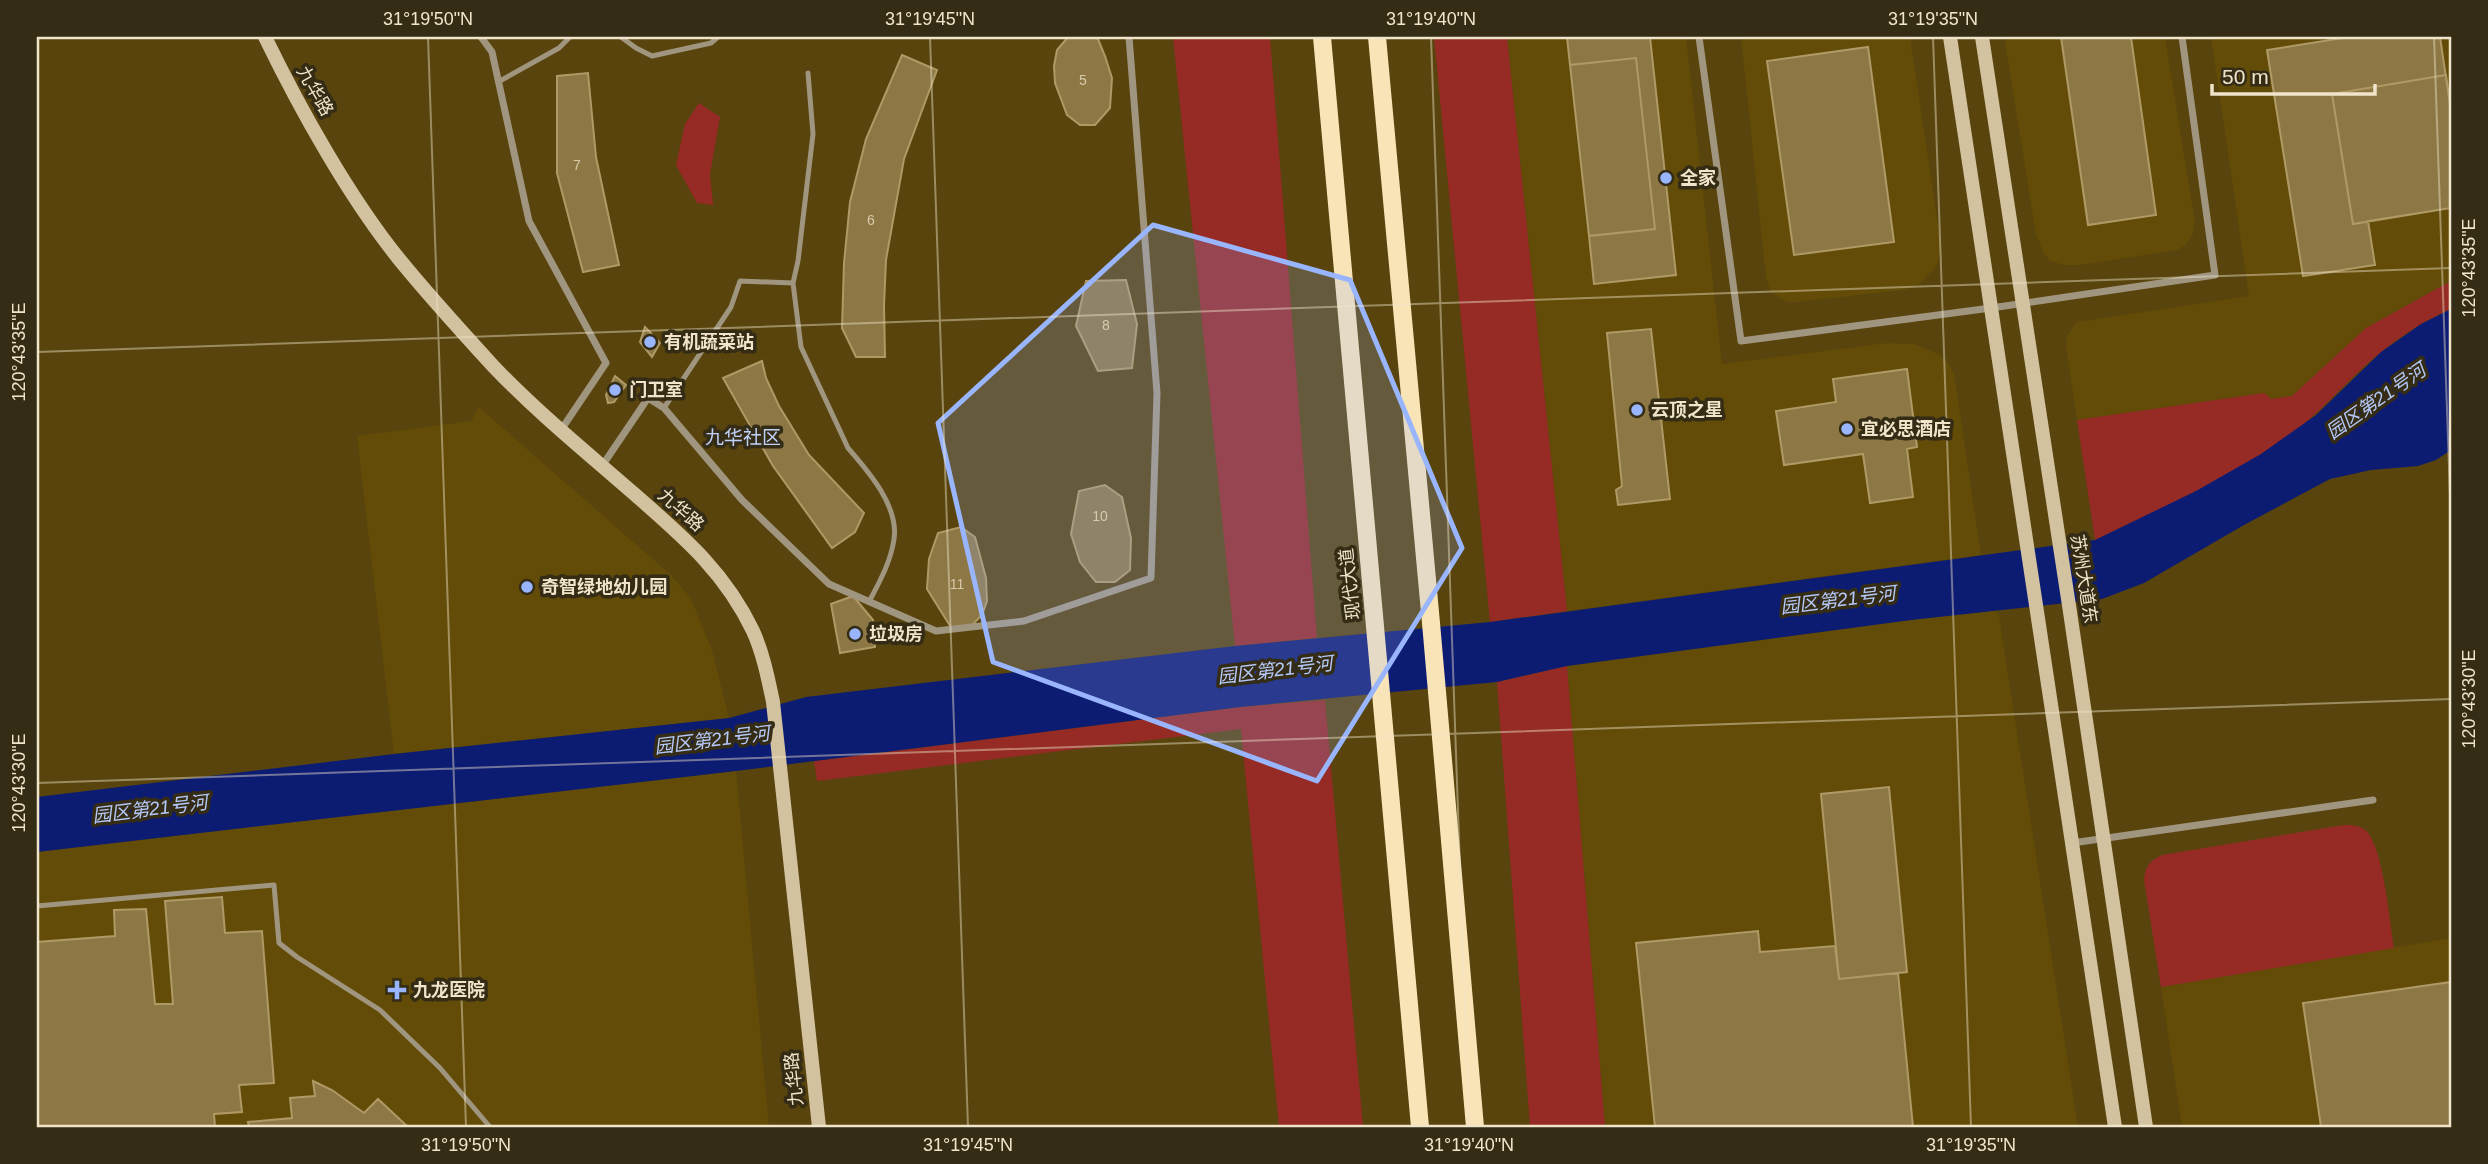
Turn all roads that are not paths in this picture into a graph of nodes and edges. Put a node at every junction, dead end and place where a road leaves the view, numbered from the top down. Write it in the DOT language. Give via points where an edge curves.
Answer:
graph roads {
  1 [pos="265,37"];
  2 [pos="481,37"];
  3 [pos="570,37"];
  4 [pos="621,37"];
  5 [pos="718,37"];
  6 [pos="1129,37"];
  7 [pos="1322,37"];
  8 [pos="1377,37"];
  9 [pos="1699,37"];
  10 [pos="1950,37"];
  11 [pos="1982,37"];
  12 [pos="2182,37"];
  13 [pos="808,73"];
  14 [pos="498,82"];
  15 [pos="793,283"];
  16 [pos="2021,304"];
  17 [pos="1991,308"];
  18 [pos="664,408"];
  19 [pos="562,430"];
  20 [pos="602,466"];
  21 [pos="870,600"];
  22 [pos="2373,800"];
  23 [pos="2102,838"];
  24 [pos="2071,843"];
  25 [pos="37,906"];
  26 [pos="490,1127"];
  27 [pos="819,1127"];
  28 [pos="1420,1127"];
  29 [pos="1475,1127"];
  30 [pos="2115,1127"];
  31 [pos="2146,1127"];
  1 -- 19 [label="main road, 九华路" via="329,154 398,258 496,368"];
  2 -- 14 [label="street" via="492,52"];
  3 -- 14 [label="lane"];
  4 -- 5 [label="lane" via="652,56 711,43"];
  6 -- 21 [label="street" via="1157,393 1151,578 1024,621 936,631"];
  7 -- 28 [label="main road, 现代大道"];
  8 -- 29 [label="main road"];
  9 -- 17 [label="street" via="1741,341"];
  10 -- 17 [label="main road"];
  11 -- 16 [label="main road, 苏州大道东"];
  12 -- 16 [label="street" via="2215,275"];
  13 -- 15 [label="lane" via="813,134"];
  14 -- 19 [label="street" via="529,220 606,363"];
  15 -- 18 [label="lane" via="740,281 730,307"];
  15 -- 21 [label="lane" via="801,347 848,448 890,506 895,536"];
  16 -- 17 [label="street"];
  16 -- 23 [label="main road, 苏州大道东"];
  17 -- 24 [label="main road"];
  18 -- 20 [label="street" via="648,398"];
  18 -- 21 [label="street" via="742,500 829,584"];
  19 -- 20 [label="main road, 九华路"];
  20 -- 27 [label="main road, 九华路" via="696,548 716,572 753,631 765,667 773,702"];
  22 -- 23 [label="street"];
  23 -- 24 [label="street"];
  23 -- 31 [label="main road, 苏州大道东"];
  24 -- 30 [label="main road"];
  25 -- 26 [label="lane" via="274,885 279,943 380,1010 440,1068"];
}
